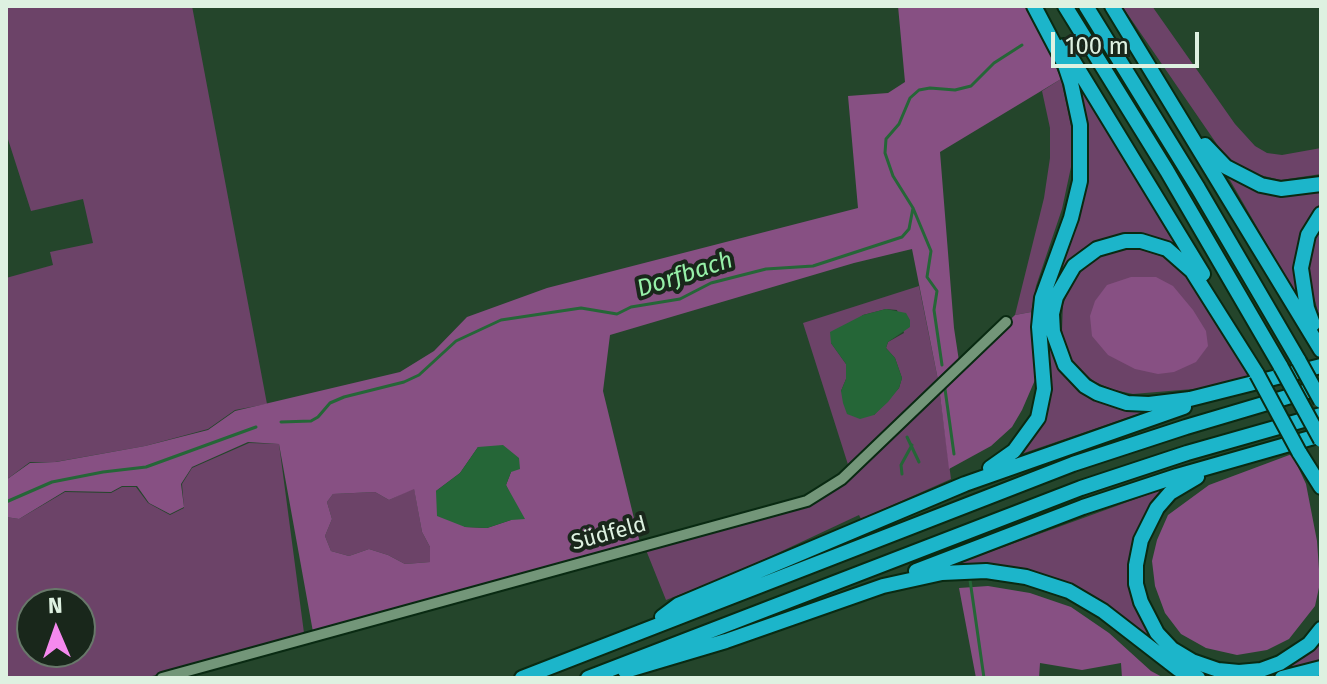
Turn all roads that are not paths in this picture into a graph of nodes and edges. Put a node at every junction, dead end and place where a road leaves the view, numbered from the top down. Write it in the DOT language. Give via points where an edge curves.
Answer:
graph roads {
  1 [pos="1035,6"];
  2 [pos="1065,6"];
  3 [pos="1086,6"];
  4 [pos="1112,6"];
  5 [pos="1147,59"];
  6 [pos="1321,184"];
  7 [pos="1321,214"];
  8 [pos="1006,322"];
  9 [pos="1321,348"];
  10 [pos="1321,366"];
  11 [pos="1257,374"];
  12 [pos="1321,387"];
  13 [pos="1222,393"];
  14 [pos="1321,401"];
  15 [pos="1321,415"];
  16 [pos="1321,437"];
  17 [pos="1241,457"];
  18 [pos="1309,468"];
  19 [pos="965,484"];
  20 [pos="1321,487"];
  21 [pos="1321,501"];
  22 [pos="883,586"];
  23 [pos="648,628"];
  24 [pos="1321,629"];
  25 [pos="1321,668"];
  26 [pos="590,677"];
  27 [pos="162,678"];
  28 [pos="522,678"];
  29 [pos="1198,678"];
  30 [pos="1282,678"];
  1 -- 11 [label="highway" via="1153,188"];
  1 -- 19 [label="highway" via="1071,83 1080,125 1080,181 1042,298 1044,389 1038,418 1014,451"];
  2 -- 16 [label="highway, bridge"];
  3 -- 14 [label="highway, bridge"];
  4 -- 5 [label="highway"];
  5 -- 6 [label="highway" via="1226,167 1281,189"];
  5 -- 9 [label="highway"];
  7 -- 9 [label="highway" via="1308,235 1301,268"];
  8 -- 27 [label="street, Südfeld" via="842,479 807,501"];
  10 -- 13 [label="highway"];
  11 -- 13 [label="highway" via="1192,271 1167,249 1125,241 1097,249 1074,266 1056,297 1053,332 1065,365 1085,386 1110,398 1149,404"];
  11 -- 18 [label="highway, bridge"];
  12 -- 23 [label="highway" via="1073,464"];
  13 -- 19 [label="highway"];
  15 -- 26 [label="highway" via="1081,488"];
  16 -- 17 [label="highway"];
  17 -- 22 [label="highway" via="1083,507"];
  17 -- 24 [label="highway" via="1184,483 1148,522 1136,565 1147,617 1172,649 1192,661 1239,672 1280,663"];
  18 -- 20 [label="highway"];
  18 -- 21 [label="highway"];
  19 -- 23 [label="highway" via="678,605"];
  22 -- 26 [label="highway" via="635,670"];
  22 -- 29 [label="highway" via="964,571 1047,583 1096,606 1164,659"];
  23 -- 28 [label="highway"];
  25 -- 30 [label="highway"];
}
